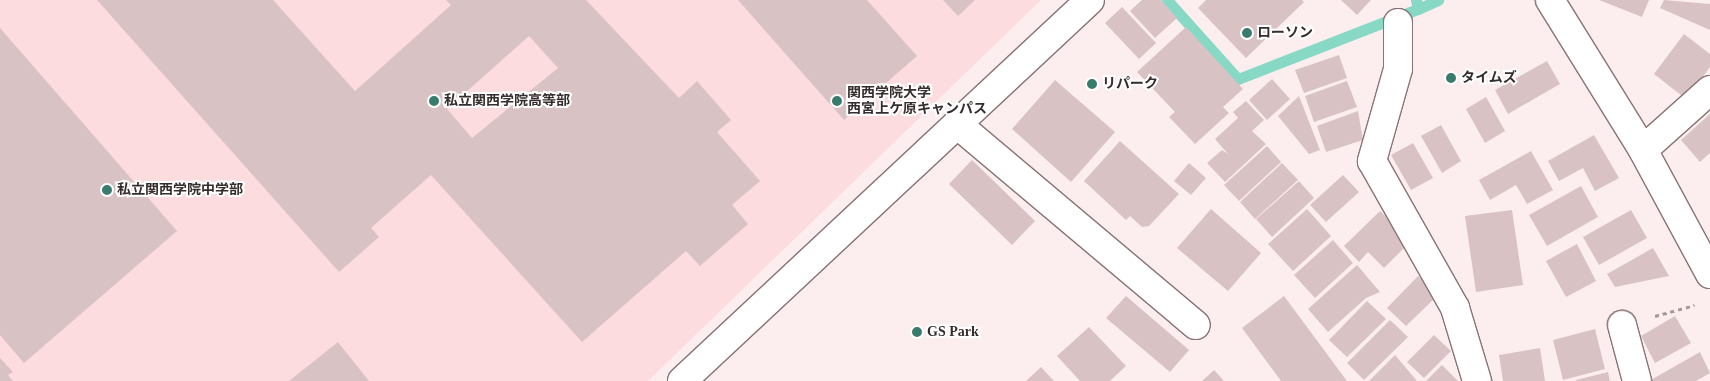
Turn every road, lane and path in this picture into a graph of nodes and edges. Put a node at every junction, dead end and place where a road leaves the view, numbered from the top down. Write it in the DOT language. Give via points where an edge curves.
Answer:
graph roads {
  1 [pos="1090,0"];
  2 [pos="1550,0"];
  3 [pos="1398,23"];
  4 [pos="1710,90"];
  5 [pos="957,124"];
  6 [pos="1644,150"];
  7 [pos="1710,274"];
  8 [pos="1701,303"];
  9 [pos="1196,325"];
  10 [pos="1622,325"];
  11 [pos="682,381"];
  12 [pos="1477,381"];
  13 [pos="1637,381"];
  1 -- 5 [label="street"];
  2 -- 6 [label="street"];
  3 -- 12 [label="street" via="1398,70 1372,161 1455,308"];
  4 -- 6 [label="street"];
  5 -- 9 [label="street"];
  5 -- 11 [label="street"];
  6 -- 7 [label="street"];
  8 -- 10 [label="path"];
  10 -- 13 [label="street"];
}
